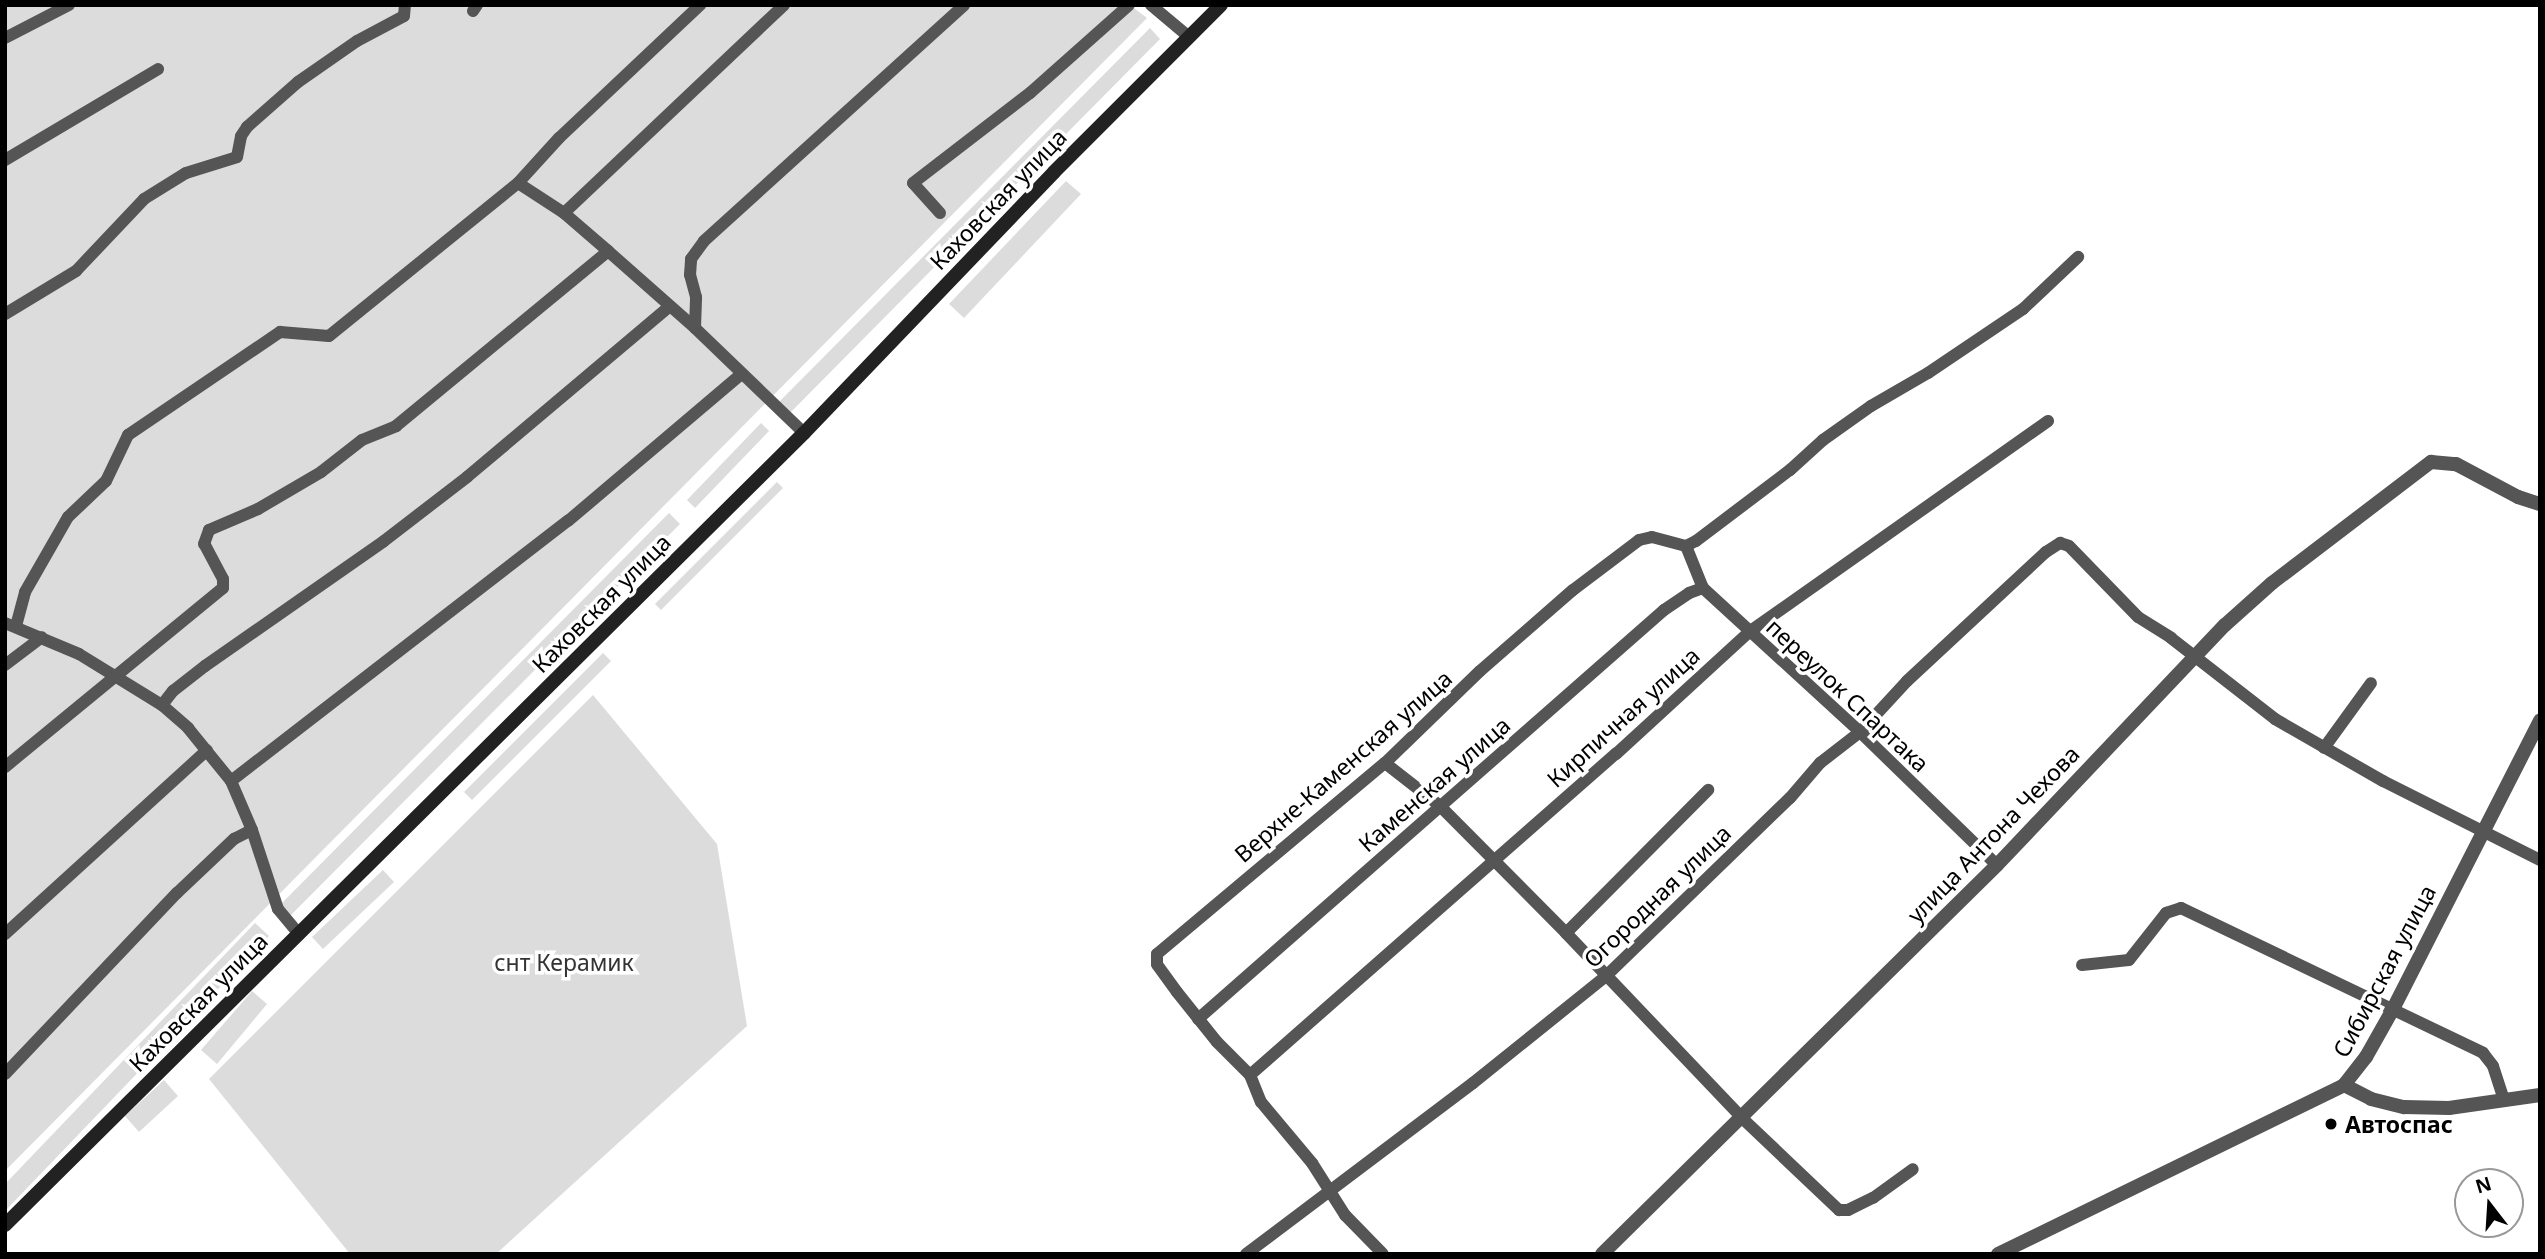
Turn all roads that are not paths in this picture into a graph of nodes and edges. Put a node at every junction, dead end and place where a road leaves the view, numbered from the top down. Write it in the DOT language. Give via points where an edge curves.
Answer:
graph roads {
  1 [pos="405,5"];
  2 [pos="700,5"];
  3 [pos="783,5"];
  4 [pos="964,5"];
  5 [pos="1129,5"];
  6 [pos="1151,5"];
  7 [pos="1221,5"];
  8 [pos="63,7"];
  9 [pos="1189,37"];
  10 [pos="5,38"];
  11 [pos="158,69"];
  12 [pos="5,160"];
  13 [pos="518,183"];
  14 [pos="564,213"];
  15 [pos="940,213"];
  16 [pos="608,251"];
  17 [pos="2078,257"];
  18 [pos="669,307"];
  19 [pos="5,314"];
  20 [pos="695,328"];
  21 [pos="740,375"];
  22 [pos="2048,421"];
  23 [pos="804,433"];
  24 [pos="2540,504"];
  25 [pos="1686,546"];
  26 [pos="1703,588"];
  27 [pos="10,624"];
  28 [pos="1749,632"];
  29 [pos="42,637"];
  30 [pos="2194,657"];
  31 [pos="5,665"];
  32 [pos="116,676"];
  33 [pos="2371,683"];
  34 [pos="162,705"];
  35 [pos="2540,720"];
  36 [pos="1860,732"];
  37 [pos="2324,748"];
  38 [pos="207,750"];
  39 [pos="1385,763"];
  40 [pos="5,767"];
  41 [pos="231,780"];
  42 [pos="1709,790"];
  43 [pos="1440,806"];
  44 [pos="252,830"];
  45 [pos="2483,831"];
  46 [pos="2540,860"];
  47 [pos="1495,861"];
  48 [pos="1997,865"];
  49 [pos="1566,933"];
  50 [pos="5,934"];
  51 [pos="299,934"];
  52 [pos="2082,965"];
  53 [pos="1606,976"];
  54 [pos="2393,1009"];
  55 [pos="1198,1018"];
  56 [pos="5,1074"];
  57 [pos="1250,1075"];
  58 [pos="2344,1084"];
  59 [pos="2540,1094"];
  60 [pos="2504,1099"];
  61 [pos="1742,1118"];
  62 [pos="1913,1169"];
  63 [pos="1327,1189"];
  64 [pos="5,1225"];
  65 [pos="1377,1252"];
  66 [pos="1246,1254"];
  67 [pos="1602,1254"];
  68 [pos="1998,1254"];
  1 -- 19 [label="street" via="404,16 357,40 298,82 247,127 237,157 186,173 144,199 76,271"];
  2 -- 13 [label="street" via="559,138"];
  3 -- 14 [label="street"];
  4 -- 20 [label="street" via="704,241 691,259"];
  5 -- 15 [label="street" via="1030,93 913,183"];
  6 -- 9 [label="street"];
  7 -- 9 [label="main road, Каховская улица"];
  8 -- 10 [label="street"];
  9 -- 23 [label="main road, Каховская улица"];
  11 -- 12 [label="street"];
  13 -- 14 [label="street"];
  13 -- 27 [label="street" via="328,336 280,332 128,435 106,481 68,517"];
  14 -- 16 [label="street"];
  16 -- 18 [label="street"];
  16 -- 32 [label="street" via="396,426 362,440 321,472 258,509 209,530 204,544 223,579 223,588"];
  17 -- 25 [label="street" via="2023,309 1871,406"];
  18 -- 20 [label="street"];
  18 -- 34 [label="street" via="467,477 205,666"];
  20 -- 21 [label="street"];
  21 -- 23 [label="street"];
  21 -- 41 [label="street" via="568,521"];
  22 -- 28 [label="street, Кирпичная улица"];
  23 -- 51 [label="main road, Каховская улица"];
  24 -- 30 [label="street, улица Антона Чехова" via="2456,464 2431,462 2273,583"];
  25 -- 26 [label="street, переулок Спартака"];
  25 -- 39 [label="street, Верхне-Каменская улица" via="1652,537 1639,540 1573,590"];
  26 -- 28 [label="street, переулок Спартака"];
  26 -- 43 [label="street, Каменская улица" via="1664,610"];
  27 -- 29 [label="street"];
  28 -- 36 [label="street, переулок Спартака"];
  28 -- 47 [label="street, Кирпичная улица"];
  29 -- 31 [label="street"];
  29 -- 32 [label="street"];
  30 -- 36 [label="street, Огородная улица" via="2131,611 2069,546 2060,543 1907,681"];
  30 -- 37 [label="street" via="2267,713"];
  30 -- 48 [label="street, улица Антона Чехова"];
  32 -- 34 [label="street"];
  32 -- 40 [label="street"];
  33 -- 37 [label="street"];
  34 -- 38 [label="street"];
  35 -- 45 [label="street, Сибирская улица"];
  36 -- 48 [label="street, переулок Спартака"];
  36 -- 53 [label="street, Огородная улица" via="1820,763"];
  37 -- 45 [label="street"];
  38 -- 41 [label="street"];
  38 -- 50 [label="street"];
  39 -- 43 [label="street"];
  39 -- 55 [label="street, Верхне-Каменская улица" via="1157,954 1157,964"];
  41 -- 44 [label="street"];
  42 -- 49 [label="street"];
  43 -- 47 [label="street"];
  43 -- 55 [label="street, Каменская улица"];
  44 -- 51 [label="street" via="278,908"];
  44 -- 56 [label="street" via="233,839 177,893"];
  45 -- 46 [label="street"];
  45 -- 54 [label="street, Сибирская улица"];
  47 -- 49 [label="street"];
  47 -- 57 [label="street, Кирпичная улица"];
  48 -- 61 [label="street, улица Антона Чехова"];
  49 -- 53 [label="street"];
  51 -- 64 [label="main road, Каховская улица"];
  52 -- 54 [label="street" via="2129,960 2166,914 2181,908"];
  53 -- 61 [label="street"];
  53 -- 63 [label="street, Огородная улица" via="1473,1083"];
  54 -- 58 [label="street, Сибирская улица" via="2366,1057"];
  54 -- 60 [label="street" via="2483,1053 2493,1066"];
  55 -- 57 [label="street, Верхне-Каменская улица"];
  57 -- 63 [label="street, Верхне-Каменская улица" via="1261,1102 1312,1163"];
  58 -- 60 [label="street" via="2371,1099 2404,1107 2449,1108"];
  58 -- 68 [label="street, Сибирская улица"];
  59 -- 60 [label="street"];
  61 -- 62 [label="street" via="1839,1210 1873,1198"];
  61 -- 67 [label="street, улица Антона Чехова"];
  63 -- 65 [label="street, Верхне-Каменская улица"];
  63 -- 66 [label="street, Огородная улица"];
}
